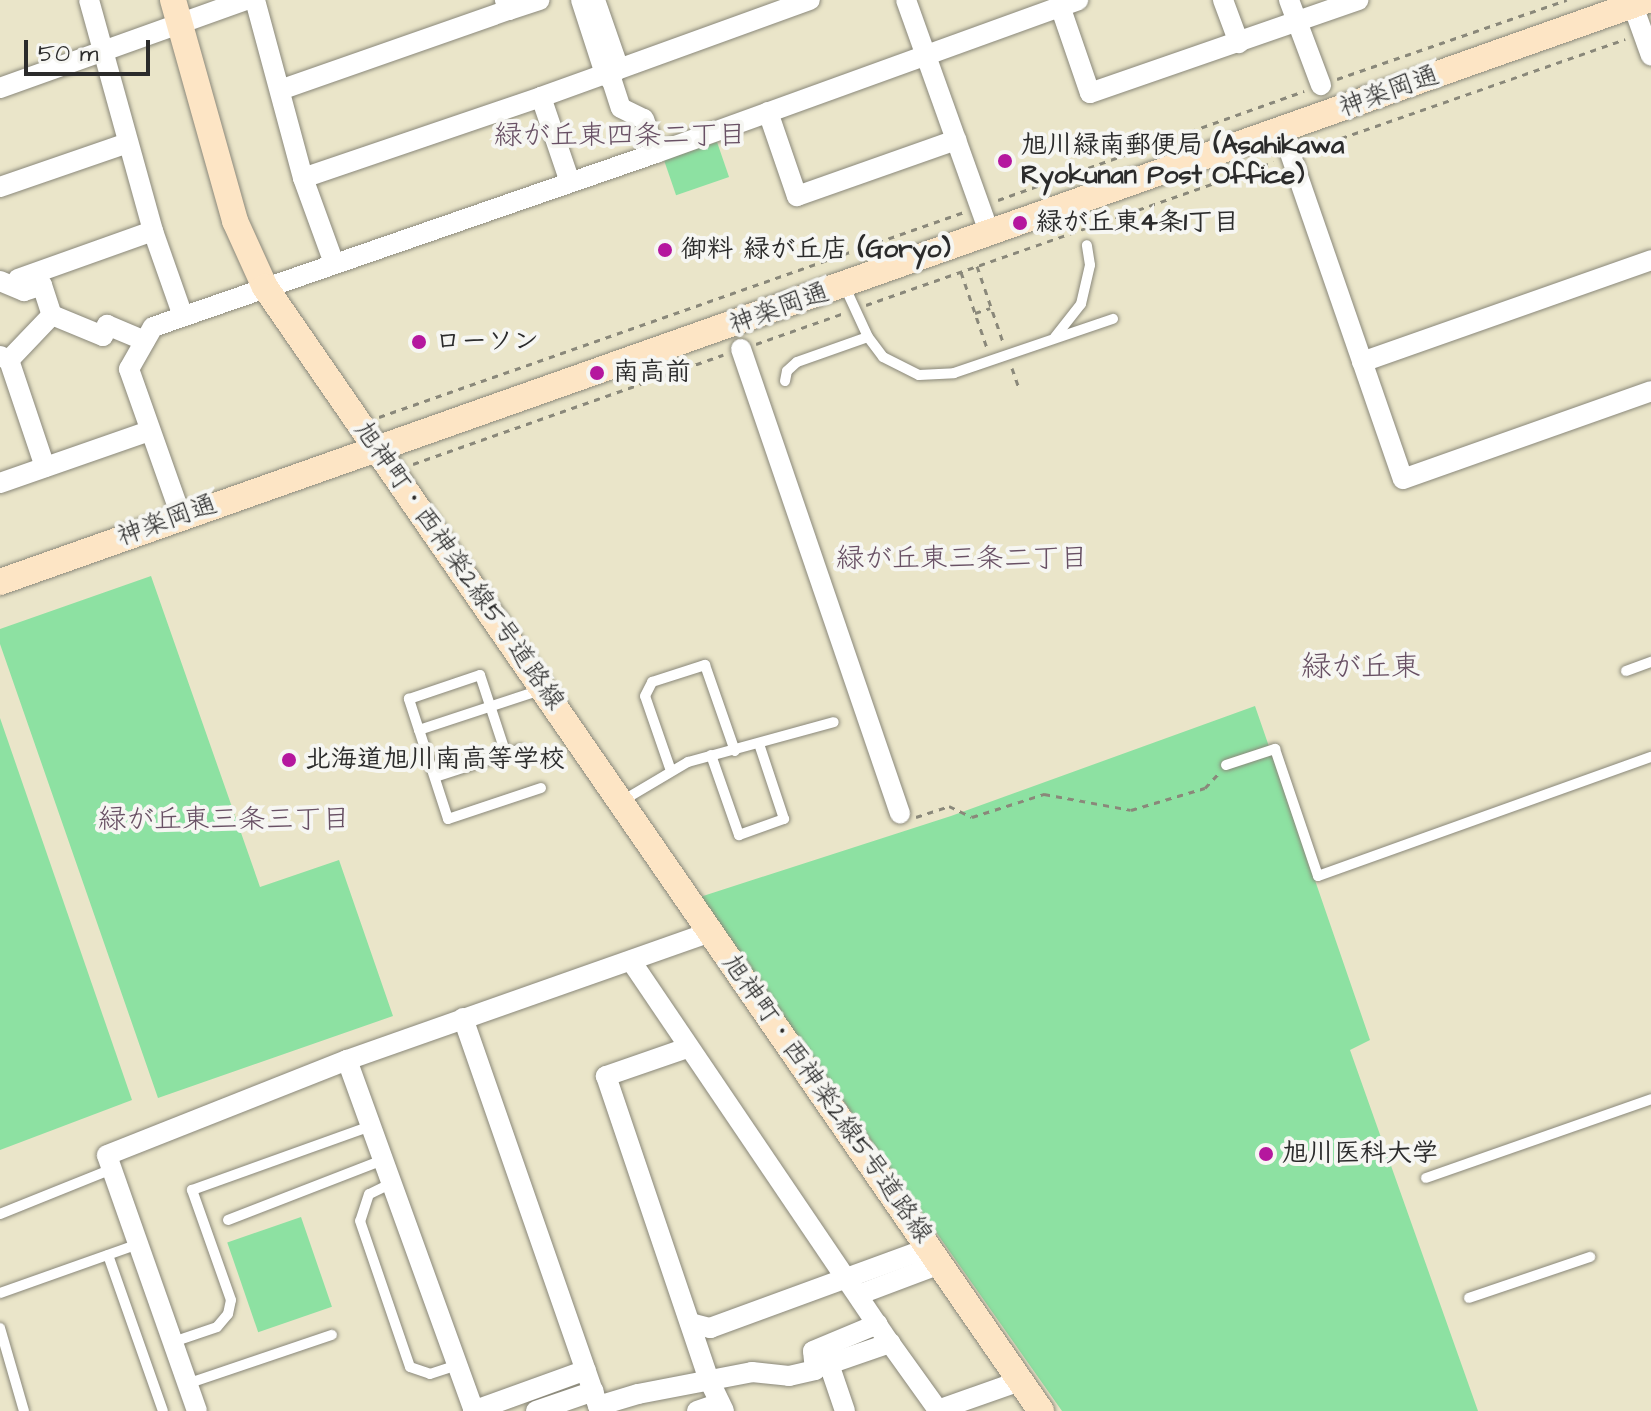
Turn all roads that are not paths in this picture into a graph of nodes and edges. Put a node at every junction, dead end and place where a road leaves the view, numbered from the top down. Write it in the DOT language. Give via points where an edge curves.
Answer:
graph roads {
  1 [pos="89,0"];
  2 [pos="246,0"];
  3 [pos="255,0"];
  4 [pos="539,0"];
  5 [pos="581,0"];
  6 [pos="595,0"];
  7 [pos="810,0"];
  8 [pos="906,0"];
  9 [pos="1223,0"];
  10 [pos="1289,0"];
  11 [pos="1358,0"];
  12 [pos="1637,2"];
  13 [pos="1069,3"];
  14 [pos="507,5"];
  15 [pos="177,12"];
  16 [pos="1297,22"];
  17 [pos="1239,43"];
  18 [pos="103,51"];
  19 [pos="926,56"];
  20 [pos="1651,56"];
  21 [pos="612,72"];
  22 [pos="1321,85"];
  23 [pos="0,88"];
  24 [pos="280,90"];
  25 [pos="541,97"];
  26 [pos="768,112"];
  27 [pos="1282,130"];
  28 [pos="956,140"];
  29 [pos="128,143"];
  30 [pos="656,153"];
  31 [pos="303,178"];
  32 [pos="570,182"];
  33 [pos="0,187"];
  34 [pos="153,231"];
  35 [pos="990,234"];
  36 [pos="1087,245"];
  37 [pos="1651,260"];
  38 [pos="334,263"];
  39 [pos="0,272"];
  40 [pos="0,281"];
  41 [pos="844,285"];
  42 [pos="265,287"];
  43 [pos="52,315"];
  44 [pos="183,316"];
  45 [pos="1113,319"];
  46 [pos="868,337"];
  47 [pos="145,341"];
  48 [pos="1048,341"];
  49 [pos="741,349"];
  50 [pos="4,358"];
  51 [pos="1362,362"];
  52 [pos="785,381"];
  53 [pos="1651,391"];
  54 [pos="149,431"];
  55 [pos="377,447"];
  56 [pos="45,467"];
  57 [pos="0,483"];
  58 [pos="181,516"];
  59 [pos="0,582"];
  60 [pos="1651,662"];
  61 [pos="1626,671"];
  62 [pos="543,690"];
  63 [pos="490,706"];
  64 [pos="834,722"];
  65 [pos="419,730"];
  66 [pos="759,744"];
  67 [pos="521,749"];
  68 [pos="735,751"];
  69 [pos="506,754"];
  70 [pos="711,755"];
  71 [pos="1651,758"];
  72 [pos="1226,765"];
  73 [pos="671,771"];
  74 [pos="435,777"];
  75 [pos="541,788"];
  76 [pos="622,801"];
  77 [pos="900,814"];
  78 [pos="711,932"];
  79 [pos="631,961"];
  80 [pos="463,1018"];
  81 [pos="687,1048"];
  82 [pos="347,1060"];
  83 [pos="1651,1099"];
  84 [pos="371,1126"];
  85 [pos="383,1160"];
  86 [pos="112,1169"];
  87 [pos="1426,1178"];
  88 [pos="392,1183"];
  89 [pos="0,1214"];
  90 [pos="228,1220"];
  91 [pos="138,1244"];
  92 [pos="108,1255"];
  93 [pos="935,1256"];
  94 [pos="1590,1257"];
  95 [pos="844,1277"];
  96 [pos="0,1293"];
  97 [pos="858,1295"];
  98 [pos="1469,1298"];
  99 [pos="690,1323"];
  100 [pos="878,1324"];
  101 [pos="0,1328"];
  102 [pos="332,1335"];
  103 [pos="173,1342"];
  104 [pos="890,1343"];
  105 [pos="457,1365"];
  106 [pos="586,1370"];
  107 [pos="709,1380"];
  108 [pos="1020,1381"];
  109 [pos="187,1384"];
  110 [pos="597,1403"];
  111 [pos="722,1407"];
  112 [pos="24,1411"];
  113 [pos="163,1411"];
  114 [pos="197,1411"];
  115 [pos="473,1411"];
  116 [pos="536,1411"];
  117 [pos="697,1411"];
  118 [pos="845,1411"];
  119 [pos="1041,1411"];
  1 -- 18 [label="street"];
  2 -- 15 [label="street"];
  3 -- 24 [label="street"];
  4 -- 14 [label="street"];
  5 -- 21 [label="street"];
  6 -- 21 [label="street"];
  7 -- 21 [label="street"];
  8 -- 19 [label="street"];
  9 -- 17 [label="street"];
  10 -- 16 [label="street"];
  11 -- 16 [label="street"];
  12 -- 20 [label="street"];
  12 -- 27 [label="street, 神楽岡通"];
  13 -- 17 [label="street" via="1090,93"];
  13 -- 19 [label="street"];
  14 -- 24 [label="street"];
  15 -- 18 [label="street"];
  15 -- 42 [label="street, 旭神町・西神楽2線5号道路線" via="235,221"];
  16 -- 17 [label="street"];
  16 -- 22 [label="street"];
  18 -- 23 [label="street"];
  18 -- 29 [label="street"];
  19 -- 26 [label="street"];
  19 -- 28 [label="street"];
  21 -- 25 [label="street"];
  21 -- 30 [label="street" via="621,108 644,119"];
  24 -- 31 [label="street"];
  25 -- 31 [label="street"];
  25 -- 32 [label="street"];
  26 -- 28 [label="street" via="797,196"];
  26 -- 30 [label="street"];
  27 -- 35 [label="street, 神楽岡通"];
  27 -- 51 [label="street"];
  28 -- 35 [label="street"];
  29 -- 33 [label="street"];
  29 -- 34 [label="street"];
  30 -- 32 [label="street"];
  31 -- 38 [label="street"];
  32 -- 38 [label="street"];
  34 -- 39 [label="street" via="17,279"];
  34 -- 44 [label="street"];
  35 -- 41 [label="street, 神楽岡通"];
  36 -- 48 [label="lane" via="1090,265 1081,304"];
  37 -- 51 [label="street"];
  38 -- 42 [label="street"];
  40 -- 43 [label="street" via="24,291 42,285"];
  41 -- 46 [label="lane"];
  41 -- 55 [label="street, 神楽岡通"];
  42 -- 44 [label="street"];
  42 -- 55 [label="street, 旭神町・西神楽2線5号道路線"];
  43 -- 47 [label="street" via="103,336 107,325"];
  43 -- 50 [label="street"];
  44 -- 47 [label="street" via="153,327"];
  45 -- 48 [label="lane"];
  46 -- 48 [label="lane" via="883,357 919,375 954,373 1006,350"];
  46 -- 52 [label="lane" via="797,362"];
  47 -- 54 [label="street" via="129,369"];
  49 -- 77 [label="street"];
  50 -- 56 [label="street"];
  51 -- 53 [label="street" via="1403,479"];
  54 -- 56 [label="street"];
  54 -- 58 [label="street"];
  55 -- 58 [label="street, 神楽岡通"];
  55 -- 62 [label="street, 旭神町・西神楽2線5号道路線"];
  56 -- 57 [label="street"];
  58 -- 59 [label="street, 神楽岡通"];
  60 -- 61 [label="lane"];
  62 -- 63 [label="lane"];
  62 -- 76 [label="street, 旭神町・西神楽2線5号道路線"];
  63 -- 65 [label="lane"];
  63 -- 65 [label="lane" via="480,675 437,689 409,699"];
  63 -- 69 [label="lane"];
  64 -- 66 [label="lane"];
  65 -- 74 [label="lane"];
  66 -- 68 [label="lane"];
  66 -- 70 [label="lane" via="784,819 739,835"];
  67 -- 69 [label="lane"];
  68 -- 70 [label="lane"];
  68 -- 73 [label="lane" via="705,665 652,682 645,696"];
  69 -- 74 [label="lane"];
  70 -- 73 [label="lane"];
  71 -- 72 [label="lane" via="1318,876 1275,749"];
  73 -- 76 [label="lane"];
  74 -- 75 [label="lane" via="448,819"];
  76 -- 78 [label="street, 旭神町・西神楽2線5号道路線"];
  78 -- 79 [label="street"];
  78 -- 93 [label="street, 旭神町・西神楽2線5号道路線"];
  79 -- 80 [label="street"];
  79 -- 81 [label="street"];
  80 -- 82 [label="street"];
  80 -- 106 [label="street"];
  81 -- 95 [label="street"];
  81 -- 99 [label="street" via="606,1076"];
  82 -- 84 [label="street"];
  82 -- 86 [label="street" via="107,1155"];
  83 -- 87 [label="lane"];
  84 -- 85 [label="street"];
  84 -- 103 [label="lane" via="192,1190 231,1300 217,1327"];
  85 -- 88 [label="street"];
  85 -- 90 [label="lane"];
  86 -- 89 [label="lane"];
  86 -- 91 [label="street"];
  88 -- 105 [label="street"];
  88 -- 105 [label="lane" via="369,1194 360,1221 410,1367 430,1374"];
  91 -- 92 [label="lane"];
  91 -- 103 [label="street"];
  92 -- 96 [label="lane"];
  92 -- 113 [label="lane"];
  93 -- 95 [label="street"];
  93 -- 97 [label="street"];
  93 -- 108 [label="street, 旭神町・西神楽2線5号道路線"];
  94 -- 98 [label="lane"];
  95 -- 97 [label="street"];
  95 -- 99 [label="street" via="710,1328"];
  97 -- 100 [label="street"];
  99 -- 107 [label="street"];
  100 -- 104 [label="street"];
  100 -- 107 [label="street" via="813,1351 815,1370"];
  101 -- 112 [label="lane"];
  102 -- 109 [label="lane"];
  103 -- 109 [label="street"];
  104 -- 108 [label="street" via="938,1410"];
  104 -- 118 [label="street" via="829,1364"];
  105 -- 115 [label="street"];
  106 -- 110 [label="street"];
  106 -- 115 [label="street"];
  107 -- 110 [label="street"];
  107 -- 111 [label="street"];
  108 -- 119 [label="street, 旭神町・西神楽2線5号道路線"];
  109 -- 114 [label="street"];
  110 -- 116 [label="street"];
  111 -- 117 [label="street"];
}
